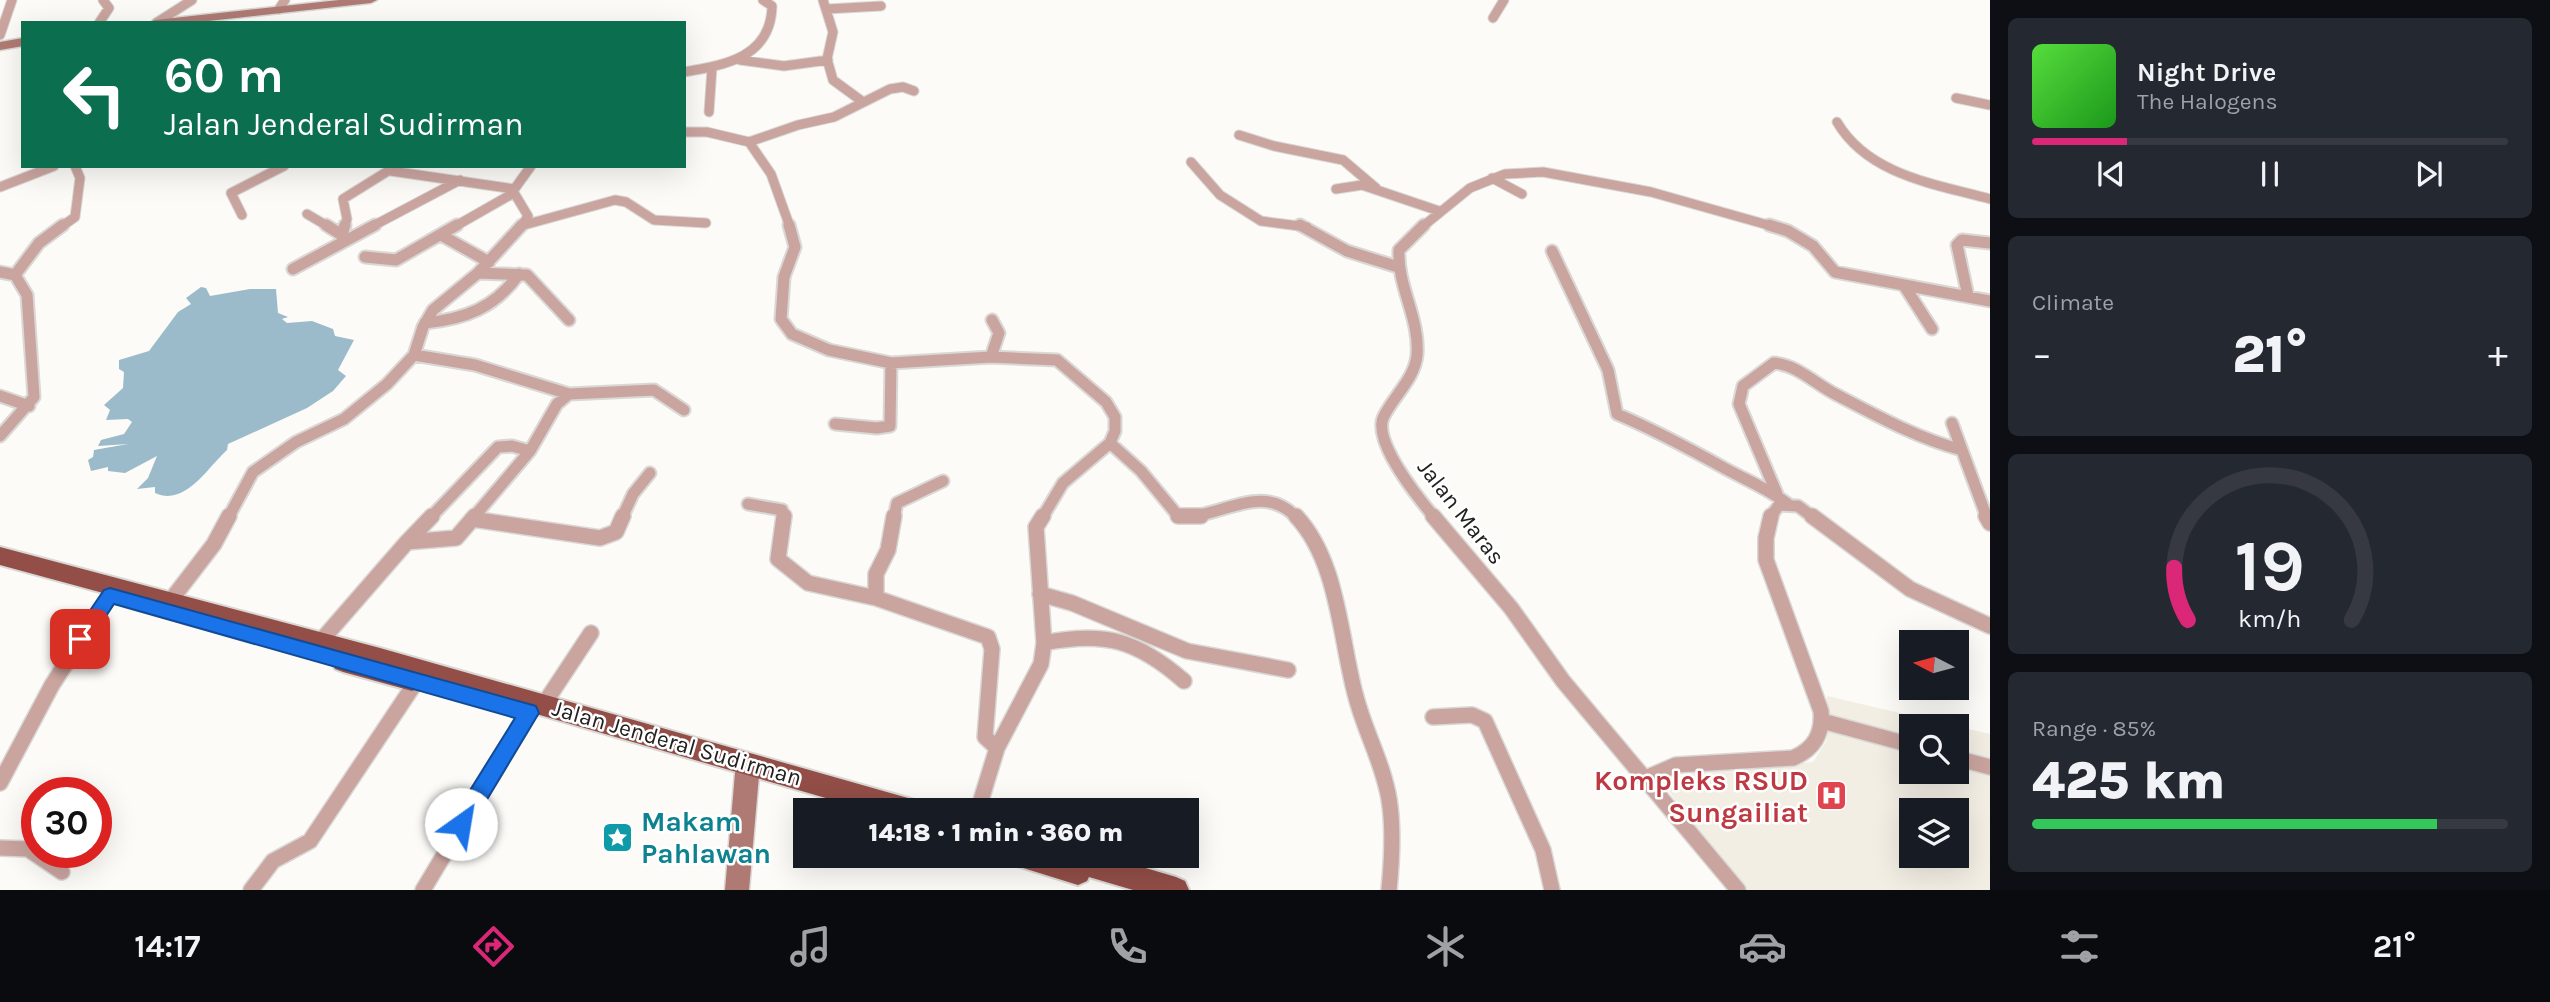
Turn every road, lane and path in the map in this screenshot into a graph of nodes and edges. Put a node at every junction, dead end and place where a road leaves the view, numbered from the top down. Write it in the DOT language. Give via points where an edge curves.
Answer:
graph roads {
  1 [pos="12,0"];
  2 [pos="103,0"];
  3 [pos="192,0"];
  4 [pos="371,0"];
  5 [pos="763,0"];
  6 [pos="1504,0"];
  7 [pos="282,5"];
  8 [pos="825,5"];
  9 [pos="881,6"];
  10 [pos="1493,18"];
  11 [pos="100,21"];
  12 [pos="158,21"];
  13 [pos="169,21"];
  14 [pos="0,35"];
  15 [pos="21,42"];
  16 [pos="0,46"];
  17 [pos="740,60"];
  18 [pos="828,60"];
  19 [pos="712,68"];
  20 [pos="686,72"];
  21 [pos="914,91"];
  22 [pos="1956,99"];
  23 [pos="863,102"];
  24 [pos="1990,105"];
  25 [pos="709,112"];
  26 [pos="1837,122"];
  27 [pos="686,132"];
  28 [pos="1239,135"];
  29 [pos="749,142"];
  30 [pos="1191,162"];
  31 [pos="49,168"];
  32 [pos="76,168"];
  33 [pos="280,168"];
  34 [pos="530,168"];
  35 [pos="394,169"];
  36 [pos="1492,178"];
  37 [pos="460,180"];
  38 [pos="0,187"];
  39 [pos="1376,188"];
  40 [pos="1336,189"];
  41 [pos="513,191"];
  42 [pos="1522,194"];
  43 [pos="1990,199"];
  44 [pos="1439,211"];
  45 [pos="307,214"];
  46 [pos="242,215"];
  47 [pos="706,223"];
  48 [pos="524,225"];
  49 [pos="441,235"];
  50 [pos="347,238"];
  51 [pos="1990,243"];
  52 [pos="1552,251"];
  53 [pos="365,257"];
  54 [pos="489,262"];
  55 [pos="1398,267"];
  56 [pos="293,269"];
  57 [pos="0,272"];
  58 [pos="478,273"];
  59 [pos="519,274"];
  60 [pos="15,275"];
  61 [pos="1905,287"];
  62 [pos="1968,296"];
  63 [pos="1990,301"];
  64 [pos="569,320"];
  65 [pos="992,320"];
  66 [pos="425,323"];
  67 [pos="1932,329"];
  68 [pos="414,355"];
  69 [pos="991,356"];
  70 [pos="891,363"];
  71 [pos="569,394"];
  72 [pos="0,396"];
  73 [pos="29,405"];
  74 [pos="684,410"];
  75 [pos="1952,423"];
  76 [pos="835,424"];
  77 [pos="0,436"];
  78 [pos="1110,443"];
  79 [pos="1962,450"];
  80 [pos="530,451"];
  81 [pos="650,473"];
  82 [pos="943,481"];
  83 [pos="1782,499"];
  84 [pos="748,504"];
  85 [pos="472,520"];
  86 [pos="1990,523"];
  87 [pos="407,542"];
  88 [pos="0,556"];
  89 [pos="0,567"];
  90 [pos="1040,594"];
  91 [pos="110,596"];
  92 [pos="876,598"];
  93 [pos="171,600"];
  94 [pos="1990,626"];
  95 [pos="591,633"];
  96 [pos="320,642"];
  97 [pos="1044,643"];
  98 [pos="1288,670"];
  99 [pos="1184,681"];
  100 [pos="416,682"];
  101 [pos="536,709"];
  102 [pos="1433,717"];
  103 [pos="1822,720"];
  104 [pos="1899,742"];
  105 [pos="997,748"];
  106 [pos="1969,761"];
  107 [pos="1990,767"];
  108 [pos="751,770"];
  109 [pos="1646,778"];
  110 [pos="0,783"];
  111 [pos="832,798"];
  112 [pos="861,798"];
  113 [pos="982,798"];
  114 [pos="0,848"];
  115 [pos="1063,868"];
  116 [pos="1103,868"];
  117 [pos="62,873"];
  118 [pos="251,890"];
  119 [pos="423,890"];
  120 [pos="737,890"];
  121 [pos="743,890"];
  122 [pos="1136,890"];
  123 [pos="1176,890"];
  124 [pos="1389,890"];
  125 [pos="1552,890"];
  126 [pos="1738,890"];
  1 -- 14 [label="street"];
  2 -- 11 [label="street" via="109,8"];
  3 -- 12 [label="street"];
  4 -- 7 [label="main road"];
  5 -- 17 [label="street" via="773,10 768,30"];
  6 -- 10 [label="street"];
  7 -- 13 [label="main road"];
  8 -- 9 [label="street"];
  8 -- 18 [label="street" via="833,32"];
  15 -- 16 [label="main road"];
  17 -- 18 [label="street" via="784,66"];
  17 -- 19 [label="street"];
  18 -- 23 [label="street" via="835,84"];
  19 -- 20 [label="street"];
  19 -- 25 [label="street"];
  21 -- 23 [label="street" via="890,89"];
  22 -- 24 [label="street"];
  23 -- 29 [label="street" via="834,117"];
  26 -- 43 [label="street" via="1848,142 1884,166"];
  27 -- 29 [label="street"];
  28 -- 39 [label="street" via="1343,160"];
  29 -- 70 [label="street" via="771,174 794,239 784,277 781,319 792,334 810,344"];
  30 -- 55 [label="street" via="1220,195 1255,218 1305,226 1347,251"];
  31 -- 38 [label="street"];
  32 -- 60 [label="street" via="80,178 74,219 42,240"];
  33 -- 46 [label="street" via="231,193"];
  34 -- 41 [label="street"];
  35 -- 37 [label="street"];
  35 -- 50 [label="street" via="344,199"];
  36 -- 42 [label="street"];
  36 -- 44 [label="street"];
  36 -- 61 [label="street" via="1525,172 1567,175 1699,204 1796,234 1835,272"];
  37 -- 41 [label="street"];
  37 -- 50 [label="street"];
  39 -- 40 [label="street" via="1357,184"];
  39 -- 44 [label="street"];
  41 -- 48 [label="street" via="528,216"];
  41 -- 49 [label="street"];
  44 -- 55 [label="street" via="1403,243 1396,258"];
  45 -- 50 [label="street"];
  47 -- 48 [label="street" via="654,220 615,200"];
  48 -- 54 [label="street"];
  49 -- 53 [label="street" via="392,261"];
  49 -- 54 [label="street"];
  50 -- 56 [label="street"];
  51 -- 62 [label="street" via="1968,240 1957,245"];
  52 -- 83 [label="street" via="1608,370 1617,414 1679,441"];
  54 -- 58 [label="street"];
  55 -- 109 [label="street, Jalan Maras" via="1417,329 1417,358 1382,418 1381,429 1396,464 1413,492"];
  57 -- 60 [label="street"];
  58 -- 59 [label="street"];
  58 -- 66 [label="street" via="433,310"];
  59 -- 64 [label="street" via="527,275"];
  59 -- 66 [label="street" via="506,295 492,305 464,318"];
  60 -- 73 [label="street" via="27,295 34,397"];
  61 -- 62 [label="street"];
  61 -- 67 [label="street"];
  62 -- 63 [label="street"];
  65 -- 69 [label="street" via="999,333"];
  66 -- 68 [label="street"];
  68 -- 71 [label="street" via="475,365"];
  68 -- 93 [label="street" via="344,419 287,447 253,472 214,544"];
  69 -- 70 [label="street"];
  69 -- 78 [label="street" via="1050,359 1067,366 1106,402 1115,417"];
  70 -- 76 [label="street" via="890,426"];
  71 -- 74 [label="street" via="654,390"];
  71 -- 80 [label="street" via="557,404"];
  72 -- 73 [label="street"];
  73 -- 77 [label="street"];
  75 -- 79 [label="street"];
  78 -- 90 [label="street" via="1063,483 1040,517 1035,534"];
  78 -- 124 [label="street" via="1141,471 1179,517 1194,517 1238,502 1267,502 1291,511 1313,538 1328,579 1357,701 1384,774 1393,844"];
  79 -- 83 [label="street" via="1916,435 1833,393 1788,364 1774,363 1743,386 1739,404"];
  79 -- 86 [label="street"];
  80 -- 85 [label="street"];
  80 -- 87 [label="street" via="498,447"];
  81 -- 85 [label="street" via="633,494 612,536"];
  82 -- 92 [label="street" via="897,503 888,550 876,574"];
  83 -- 94 [label="street" via="1812,514 1910,589"];
  83 -- 103 [label="street" via="1772,513 1766,560"];
  84 -- 92 [label="street" via="783,512 778,559 797,576 824,589"];
  85 -- 87 [label="street" via="456,538"];
  87 -- 96 [label="street"];
  88 -- 93 [label="highway, Jalan Jenderal Sudirman"];
  89 -- 91 [label="highway, Jalan Jenderal Sudirman"];
  90 -- 97 [label="street"];
  90 -- 98 [label="street" via="1187,651"];
  91 -- 100 [label="highway, Jalan Jenderal Sudirman"];
  91 -- 110 [label="street" via="52,685"];
  92 -- 105 [label="street" via="988,637 992,649 985,737"];
  93 -- 96 [label="highway, Jalan Jenderal Sudirman"];
  95 -- 101 [label="street"];
  96 -- 101 [label="highway, Jalan Jenderal Sudirman"];
  97 -- 99 [label="street" via="1083,635 1115,639 1162,661"];
  97 -- 105 [label="street" via="1035,681"];
  100 -- 101 [label="highway, Jalan Jenderal Sudirman"];
  100 -- 118 [label="street" via="310,841 273,861"];
  101 -- 108 [label="highway, Jalan Jenderal Sudirman"];
  101 -- 119 [label="street"];
  102 -- 125 [label="street" via="1472,715 1485,722 1538,838"];
  103 -- 104 [label="street"];
  103 -- 109 [label="street" via="1816,740 1804,754 1781,760 1667,767"];
  105 -- 113 [label="street"];
  106 -- 107 [label="street"];
  108 -- 111 [label="highway, Jalan Jenderal Sudirman"];
  108 -- 112 [label="highway, Jalan Jenderal Sudirman"];
  108 -- 120 [label="main road"];
  108 -- 121 [label="main road"];
  109 -- 126 [label="street, Jalan Maras"];
  114 -- 117 [label="street" via="28,849"];
  115 -- 122 [label="highway"];
  116 -- 123 [label="highway"];
}
